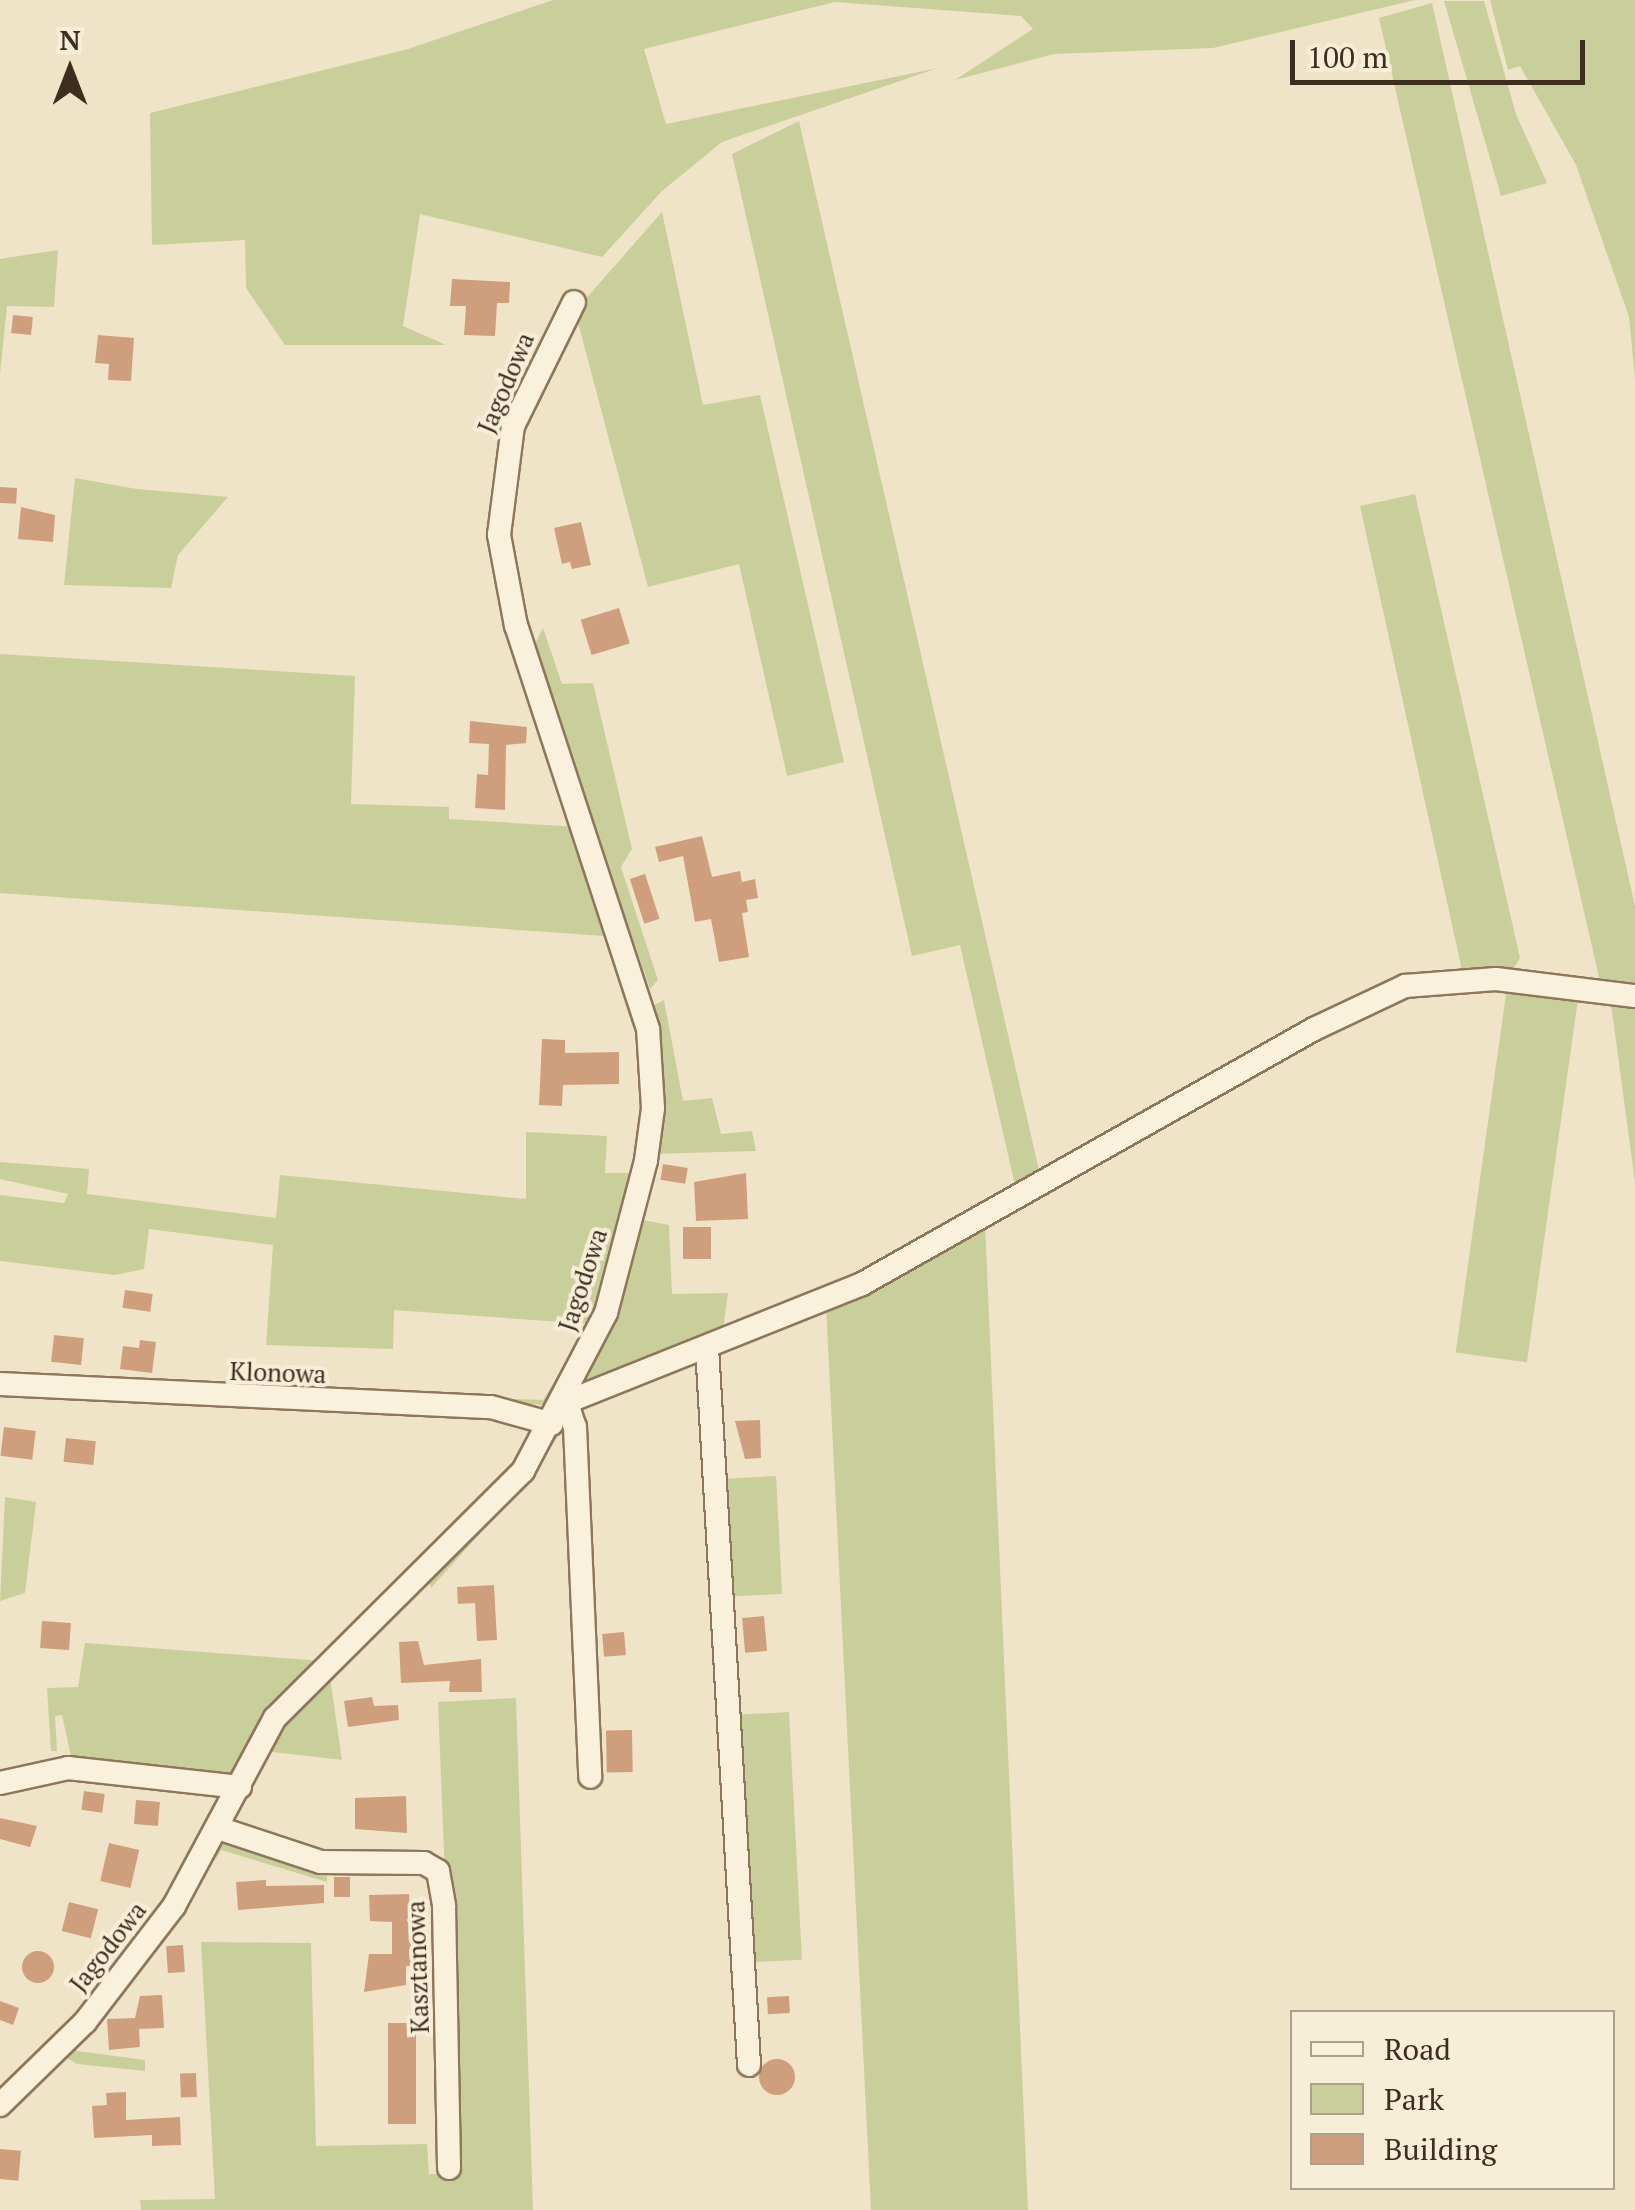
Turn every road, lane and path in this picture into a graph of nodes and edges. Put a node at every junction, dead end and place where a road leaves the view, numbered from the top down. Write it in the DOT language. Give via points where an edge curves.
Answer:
graph roads {
  1 [pos="574,302"];
  2 [pos="1635,996"];
  3 [pos="707,1347"];
  4 [pos="0,1384"];
  5 [pos="560,1410"];
  6 [pos="590,1777"];
  7 [pos="0,1783"];
  8 [pos="240,1788"];
  9 [pos="221,1829"];
  10 [pos="749,2065"];
  11 [pos="0,2104"];
  12 [pos="450,2168"];
  1 -- 5 [label="street, Jagodowa" via="514,426 499,535 516,626 644,1007 653,1087 646,1160 611,1296"];
  2 -- 3 [label="street" via="1496,979 1405,986 1314,1030 862,1284"];
  3 -- 5 [label="street"];
  3 -- 10 [label="street"];
  4 -- 5 [label="street, Klonowa"];
  5 -- 6 [label="street" via="575,1427"];
  5 -- 8 [label="street, Jagodowa" via="503,1496 275,1718"];
  7 -- 8 [label="street" via="68,1768"];
  8 -- 9 [label="street, Jagodowa"];
  9 -- 11 [label="street, Jagodowa" via="174,1906 85,2022"];
  9 -- 12 [label="street, Kasztanowa" via="321,1862 424,1863 438,1871"];
}
